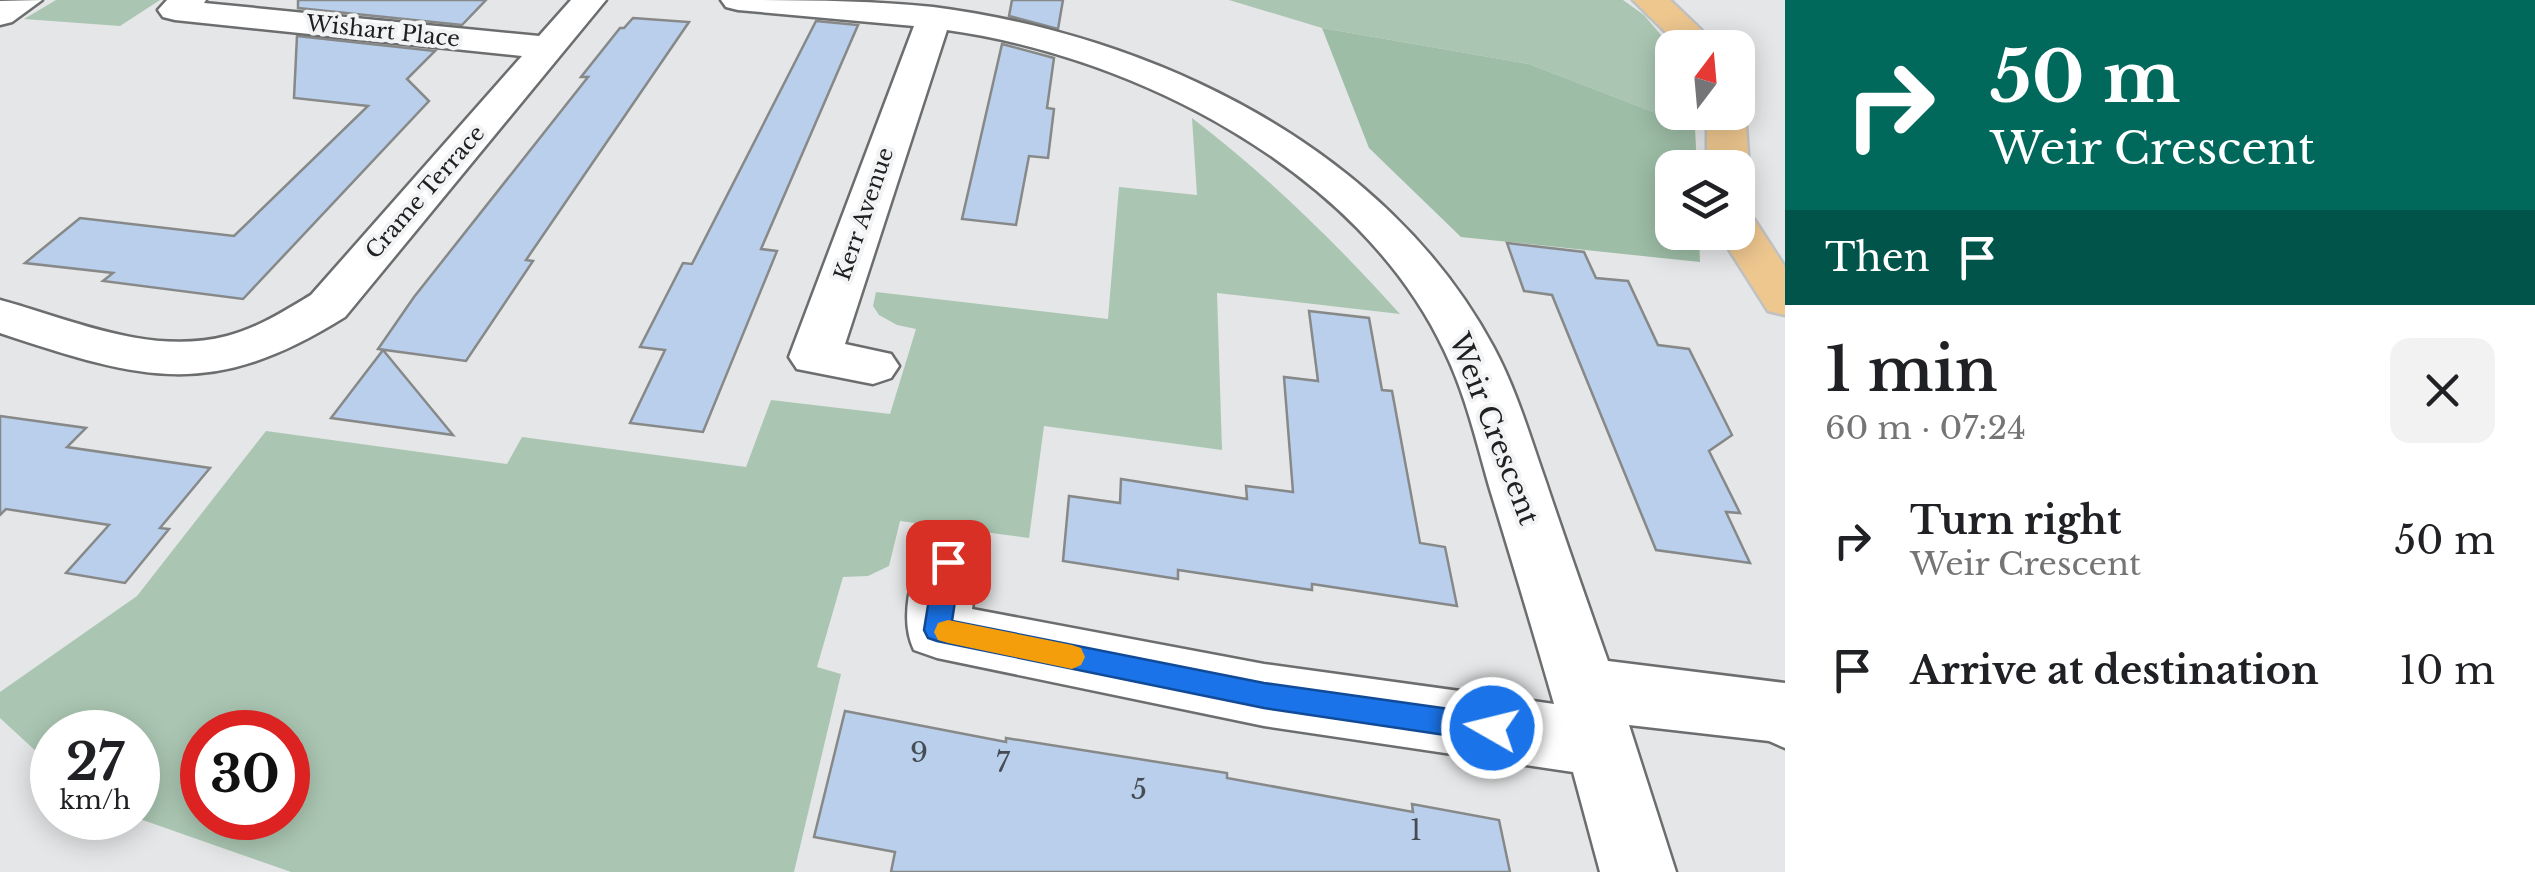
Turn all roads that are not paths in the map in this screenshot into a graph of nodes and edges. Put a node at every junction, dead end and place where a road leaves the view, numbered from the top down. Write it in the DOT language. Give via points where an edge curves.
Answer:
graph roads {
  1 [pos="24,0"];
  2 [pos="189,0"];
  3 [pos="588,0"];
  4 [pos="738,0"];
  5 [pos="1650,0"];
  6 [pos="0,15"];
  7 [pos="934,18"];
  8 [pos="1683,30"];
  9 [pos="549,48"];
  10 [pos="1749,250"];
  11 [pos="1785,300"];
  12 [pos="0,316"];
  13 [pos="873,366"];
  14 [pos="948,562"];
  15 [pos="1782,710"];
  16 [pos="1594,716"];
  17 [pos="1638,872"];
  1 -- 6 [label="street"];
  2 -- 9 [label="street, Wishart Place" via="175,10"];
  3 -- 9 [label="street, Crame Terrace"];
  4 -- 7 [label="street, Weir Crescent"];
  5 -- 8 [label="main road"];
  7 -- 13 [label="street, Kerr Avenue" via="815,357"];
  7 -- 16 [label="street, Weir Crescent" via="1105,58 1214,103 1326,179 1377,225 1459,329 1483,383"];
  9 -- 12 [label="street, Crame Terrace" via="328,306 288,333 237,354 182,363 134,358"];
  10 -- 11 [label="main road"];
  14 -- 16 [label="street" via="937,630 1264,696"];
  15 -- 16 [label="street"];
  16 -- 17 [label="street, Weir Crescent"];
}
